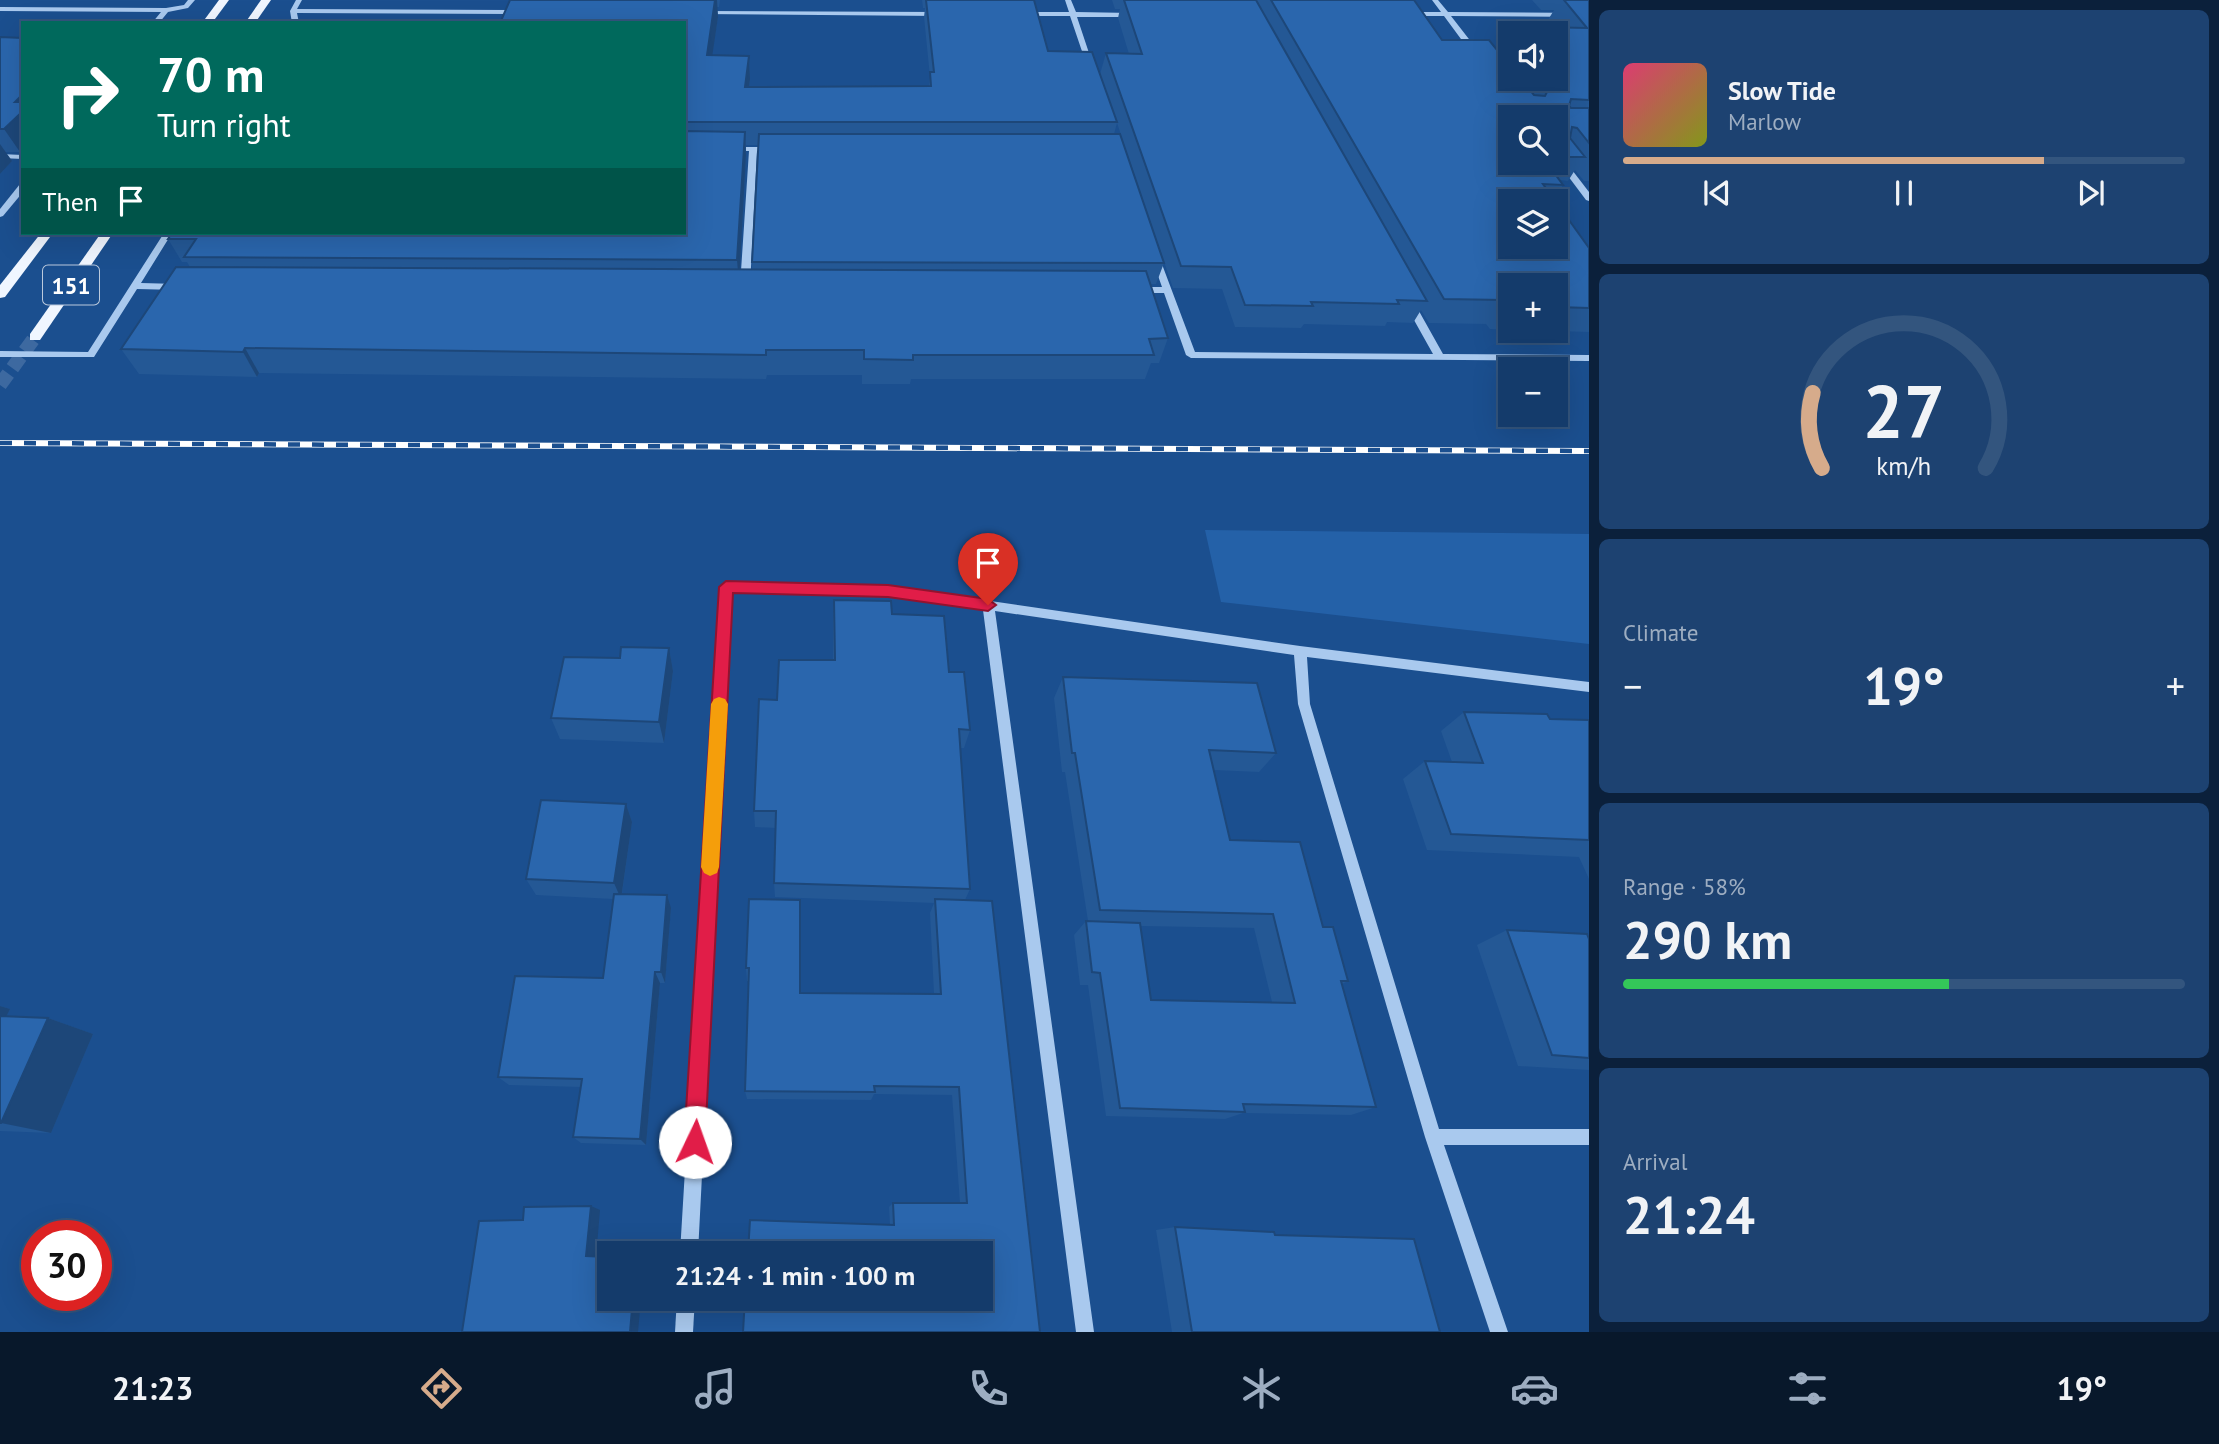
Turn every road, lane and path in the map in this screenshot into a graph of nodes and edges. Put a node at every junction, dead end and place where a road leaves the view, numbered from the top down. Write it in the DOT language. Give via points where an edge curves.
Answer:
graph roads {
  1 [pos="22,0"];
  2 [pos="192,0"];
  3 [pos="224,0"];
  4 [pos="265,0"];
  5 [pos="299,0"];
  6 [pos="478,0"];
  7 [pos="1068,0"];
  8 [pos="1434,0"];
  9 [pos="0,9"];
  10 [pos="12,9"];
  11 [pos="166,10"];
  12 [pos="293,11"];
  13 [pos="473,12"];
  14 [pos="528,12"];
  15 [pos="694,13"];
  16 [pos="946,14"];
  17 [pos="1016,14"];
  18 [pos="1446,14"];
  19 [pos="1072,15"];
  20 [pos="1142,15"];
  21 [pos="1404,15"];
  22 [pos="1589,15"];
  23 [pos="157,21"];
  24 [pos="208,21"];
  25 [pos="251,21"];
  26 [pos="296,21"];
  27 [pos="1478,55"];
  28 [pos="1094,76"];
  29 [pos="726,149"];
  30 [pos="753,149"];
  31 [pos="780,149"];
  32 [pos="0,156"];
  33 [pos="21,157"];
  34 [pos="1568,171"];
  35 [pos="21,188"];
  36 [pos="1589,198"];
  37 [pos="0,214"];
  38 [pos="45,235"];
  39 [pos="106,235"];
  40 [pos="167,235"];
  41 [pos="1153,252"];
  42 [pos="136,286"];
  43 [pos="191,287"];
  44 [pos="731,290"];
  45 [pos="745,290"];
  46 [pos="759,290"];
  47 [pos="1125,290"];
  48 [pos="1166,290"];
  49 [pos="0,294"];
  50 [pos="1405,295"];
  51 [pos="35,337"];
  52 [pos="0,354"];
  53 [pos="1438,356"];
  54 [pos="1589,358"];
  55 [pos="988,605"];
  56 [pos="1300,651"];
  57 [pos="1589,687"];
  58 [pos="1433,1136"];
  59 [pos="1589,1138"];
  60 [pos="690,1241"];
  61 [pos="685,1311"];
  62 [pos="684,1332"];
  63 [pos="1084,1332"];
  64 [pos="1499,1332"];
  1 -- 10 [label="street"];
  2 -- 11 [label="street" via="186,7"];
  3 -- 24 [label="main road"];
  4 -- 25 [label="main road"];
  5 -- 12 [label="street"];
  6 -- 13 [label="street"];
  7 -- 19 [label="street"];
  8 -- 18 [label="street"];
  9 -- 10 [label="street"];
  10 -- 11 [label="street"];
  11 -- 23 [label="street"];
  12 -- 13 [label="street"];
  12 -- 26 [label="street"];
  13 -- 14 [label="street"];
  15 -- 16 [label="street"];
  17 -- 19 [label="street"];
  18 -- 21 [label="street"];
  18 -- 22 [label="street"];
  18 -- 27 [label="street"];
  19 -- 20 [label="street"];
  19 -- 28 [label="street"];
  29 -- 30 [label="street"];
  30 -- 31 [label="street"];
  30 -- 45 [label="street"];
  32 -- 33 [label="street"];
  34 -- 36 [label="street"];
  35 -- 37 [label="street"];
  38 -- 49 [label="main road, 151"];
  39 -- 51 [label="main road, 151"];
  40 -- 42 [label="street"];
  41 -- 48 [label="street"];
  42 -- 43 [label="street"];
  42 -- 52 [label="street" via="91,355"];
  44 -- 45 [label="street"];
  45 -- 46 [label="street"];
  47 -- 48 [label="street"];
  48 -- 53 [label="street" via="1191,355"];
  50 -- 53 [label="street"];
  53 -- 54 [label="street"];
  55 -- 56 [label="street"];
  55 -- 60 [label="street" via="888,591 726,587"];
  55 -- 63 [label="street"];
  56 -- 57 [label="street"];
  56 -- 58 [label="street" via="1304,704"];
  58 -- 59 [label="street"];
  58 -- 64 [label="street"];
  61 -- 62 [label="street"];
}
